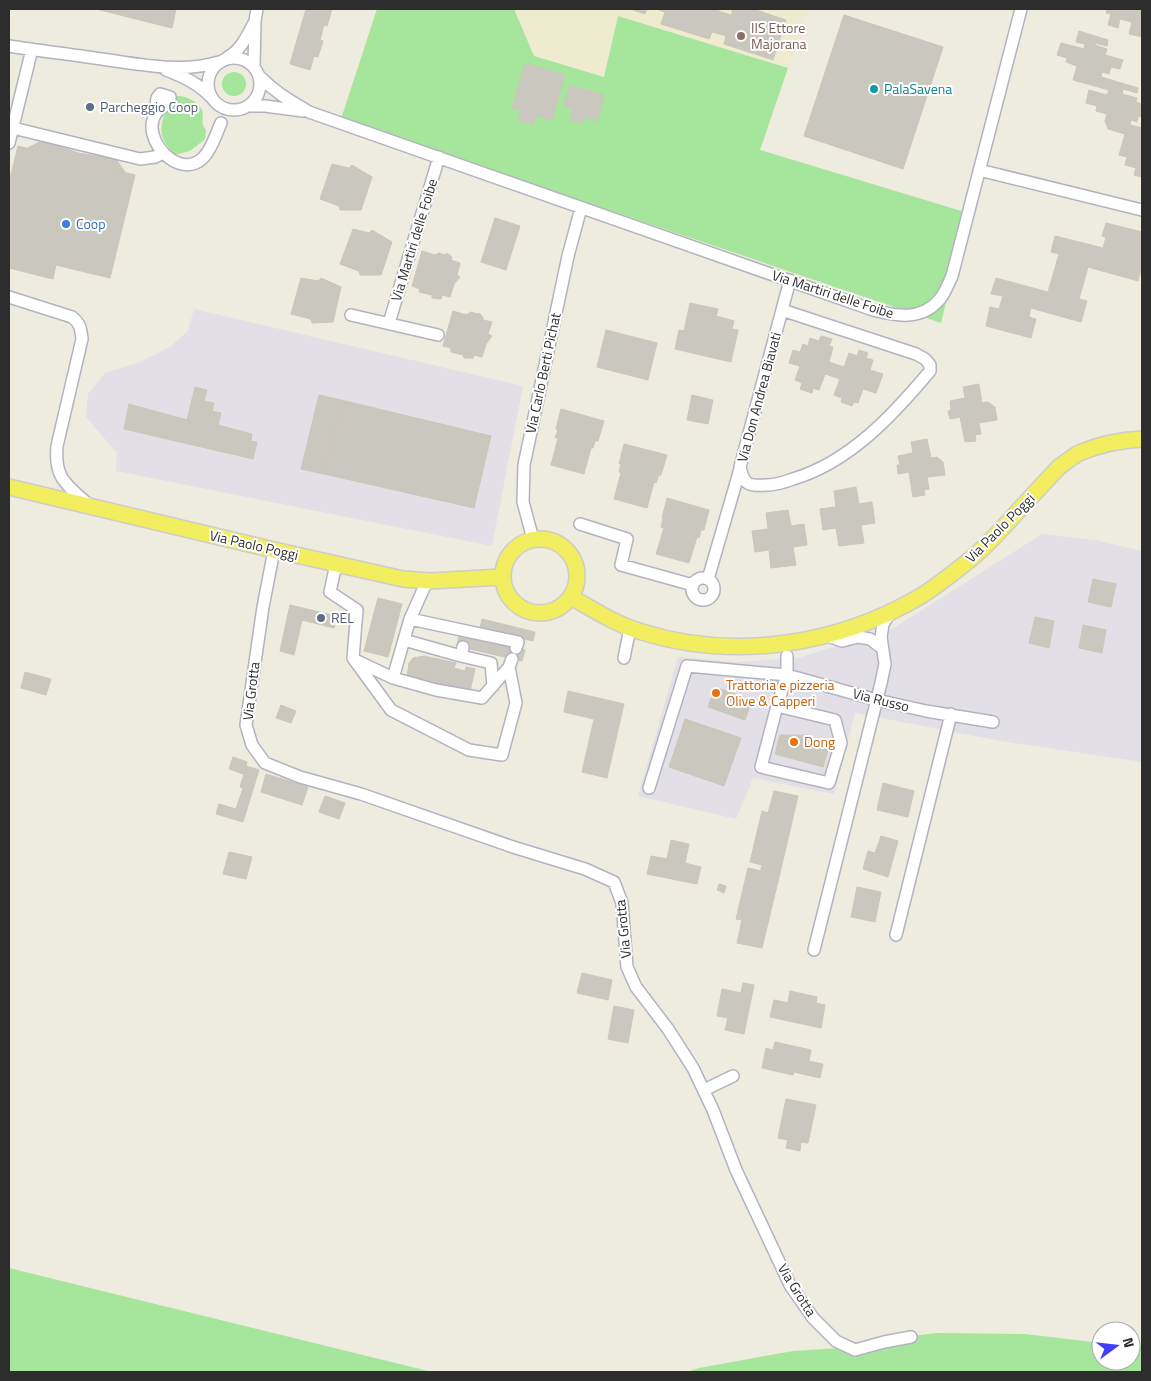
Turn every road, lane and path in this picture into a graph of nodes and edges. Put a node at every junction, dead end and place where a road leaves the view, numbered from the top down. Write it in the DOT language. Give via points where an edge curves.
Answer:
graph roads {
  1 [pos="257,9"];
  2 [pos="1021,9"];
  3 [pos="254,22"];
  4 [pos="9,46"];
  5 [pos="32,49"];
  6 [pos="222,60"];
  7 [pos="160,67"];
  8 [pos="257,72"];
  9 [pos="214,101"];
  10 [pos="248,106"];
  11 [pos="232,110"];
  12 [pos="309,112"];
  13 [pos="155,115"];
  14 [pos="220,123"];
  15 [pos="12,128"];
  16 [pos="9,143"];
  17 [pos="163,153"];
  18 [pos="439,157"];
  19 [pos="980,170"];
  20 [pos="581,208"];
  21 [pos="1142,210"];
  22 [pos="790,280"];
  23 [pos="9,297"];
  24 [pos="782,310"];
  25 [pos="351,314"];
  26 [pos="389,323"];
  27 [pos="438,335"];
  28 [pos="1142,439"];
  29 [pos="740,467"];
  30 [pos="9,487"];
  31 [pos="91,507"];
  32 [pos="580,524"];
  33 [pos="533,539"];
  34 [pos="274,550"];
  35 [pos="336,564"];
  36 [pos="502,577"];
  37 [pos="708,579"];
  38 [pos="426,581"];
  39 [pos="693,585"];
  40 [pos="571,598"];
  41 [pos="891,611"];
  42 [pos="410,619"];
  43 [pos="630,628"];
  44 [pos="825,635"];
  45 [pos="404,640"];
  46 [pos="464,643"];
  47 [pos="882,648"];
  48 [pos="787,656"];
  49 [pos="512,658"];
  50 [pos="624,658"];
  51 [pos="354,659"];
  52 [pos="788,675"];
  53 [pos="393,678"];
  54 [pos="493,686"];
  55 [pos="877,700"];
  56 [pos="777,706"];
  57 [pos="951,714"];
  58 [pos="993,722"];
  59 [pos="649,788"];
  60 [pos="896,936"];
  61 [pos="814,950"];
  62 [pos="733,1076"];
  63 [pos="704,1090"];
  64 [pos="911,1337"];
  1 -- 3 [label="street"];
  2 -- 19 [label="street, Via Martiri delle Foibe"];
  3 -- 6 [label="street" via="240,48"];
  3 -- 8 [label="street"];
  4 -- 5 [label="street, Via Martiri delle Foibe"];
  5 -- 7 [label="street, Via Martiri delle Foibe"];
  5 -- 15 [label="street"];
  6 -- 7 [label="street, Via Martiri delle Foibe" via="207,66"];
  6 -- 8 [label="street, Via Martiri delle Foibe" via="242,58"];
  6 -- 9 [label="street" via="208,76 207,85"];
  7 -- 9 [label="street, Via Martiri delle Foibe" via="193,82"];
  8 -- 10 [label="street" via="258,95"];
  8 -- 12 [label="street, Via Martiri delle Foibe" via="276,92"];
  9 -- 11 [label="street, Via Martiri delle Foibe"];
  9 -- 14 [label="street"];
  10 -- 11 [label="street, Via Martiri delle Foibe"];
  10 -- 12 [label="street, Via Martiri delle Foibe"];
  11 -- 14 [label="street"];
  12 -- 18 [label="street, Via Martiri delle Foibe"];
  13 -- 17 [label="street" via="154,136"];
  14 -- 17 [label="street" via="206,154 195,163 180,163"];
  15 -- 16 [label="street"];
  15 -- 17 [label="street" via="140,158"];
  18 -- 20 [label="street, Via Martiri delle Foibe"];
  18 -- 26 [label="street, Via Martiri delle Foibe"];
  19 -- 21 [label="street"];
  19 -- 22 [label="street, Via Martiri delle Foibe" via="952,276 939,300 922,312 911,316 893,315"];
  20 -- 22 [label="street, Via Martiri delle Foibe"];
  20 -- 33 [label="street, Via Carlo Berti Pichat" via="524,465 523,502"];
  22 -- 24 [label="street, Via Don Andrea Biavati"];
  23 -- 31 [label="street" via="72,317 78,322 82,339 56,458 64,482"];
  24 -- 29 [label="street, Via Don Andrea Biavati"];
  24 -- 29 [label="street, Via Don Andrea Biavati" via="916,354 930,366 930,371 891,415 836,460 806,475 774,485 747,484"];
  25 -- 26 [label="street"];
  26 -- 27 [label="street"];
  28 -- 41 [label="main road, Via Paolo Poggi" via="1100,446 1072,457 968,562 921,596"];
  29 -- 37 [label="street"];
  30 -- 31 [label="main road, Via Paolo Poggi"];
  31 -- 34 [label="main road, Via Paolo Poggi"];
  32 -- 39 [label="street" via="627,539 621,565"];
  33 -- 36 [label="main road" via="510,552"];
  33 -- 40 [label="main road" via="546,539 568,550 577,574"];
  34 -- 35 [label="main road, Via Paolo Poggi"];
  34 -- 63 [label="street, Via Grotta" via="246,725 252,745 265,763 585,869 614,882 622,903 627,967 636,987 668,1029"];
  35 -- 38 [label="main road, Via Paolo Poggi"];
  35 -- 51 [label="street" via="330,592 357,610"];
  36 -- 38 [label="main road, Via Paolo Poggi"];
  36 -- 40 [label="main road" via="511,601 533,613 558,609"];
  37 -- 39 [label="street" via="699,579"];
  37 -- 39 [label="street" via="714,589 706,599 696,597"];
  38 -- 42 [label="street"];
  40 -- 43 [label="main road, Via Paolo Poggi"];
  41 -- 44 [label="main road, Via Paolo Poggi"];
  41 -- 47 [label="street" via="883,624"];
  42 -- 45 [label="street"];
  42 -- 46 [label="street"];
  43 -- 44 [label="main road, Via Paolo Poggi" via="665,638 716,646 776,644"];
  43 -- 50 [label="street"];
  44 -- 47 [label="street" via="842,641 858,637 870,639"];
  45 -- 46 [label="street"];
  45 -- 53 [label="street"];
  46 -- 49 [label="street" via="518,642"];
  46 -- 54 [label="street" via="491,663"];
  47 -- 55 [label="street" via="885,664"];
  48 -- 52 [label="street"];
  49 -- 51 [label="street" via="516,703 502,755 469,750 391,710"];
  49 -- 54 [label="street"];
  51 -- 53 [label="street"];
  52 -- 55 [label="street, Via Russo"];
  52 -- 56 [label="street"];
  52 -- 59 [label="street, Via Russo" via="686,666"];
  53 -- 54 [label="street" via="482,698"];
  55 -- 57 [label="street, Via Russo"];
  55 -- 61 [label="street"];
  56 -- 56 [label="street" via="761,768 829,783 841,743 835,720"];
  57 -- 58 [label="street, Via Russo"];
  57 -- 60 [label="street"];
  62 -- 63 [label="street"];
  63 -- 64 [label="street, Via Grotta" via="767,1238 790,1285 813,1318 836,1341 855,1350"];
}
